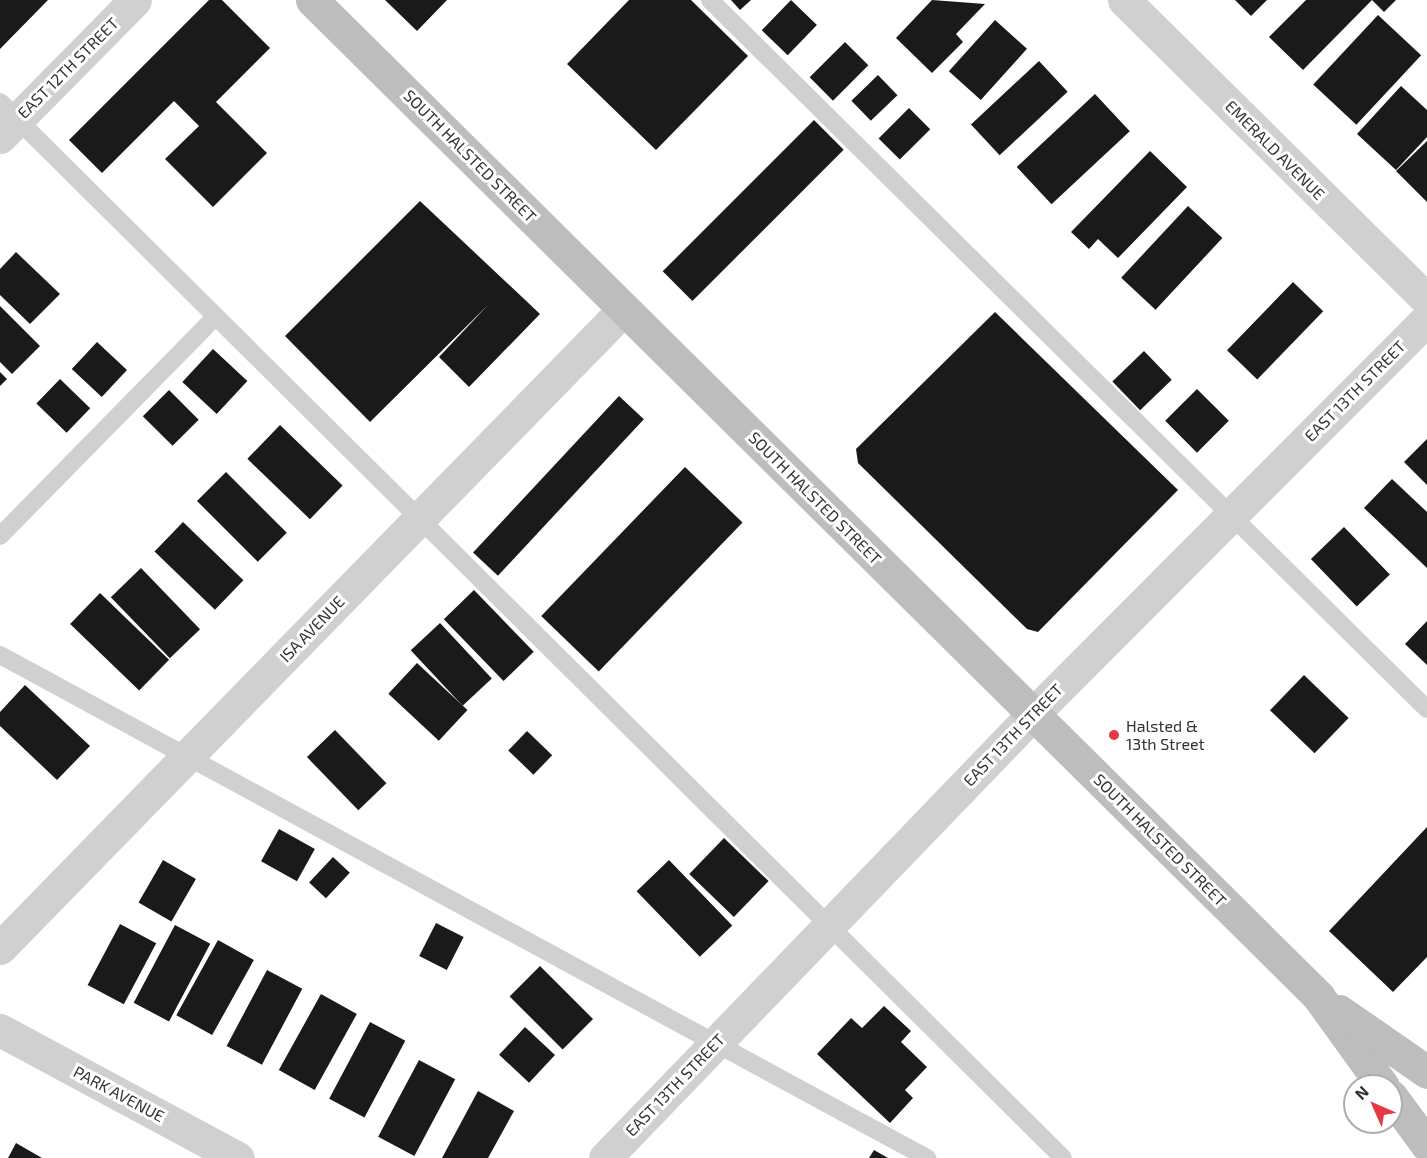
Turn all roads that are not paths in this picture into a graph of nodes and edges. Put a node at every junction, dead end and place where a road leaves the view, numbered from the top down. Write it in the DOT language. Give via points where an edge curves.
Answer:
graph roads {
  1 [pos="135,0"];
  2 [pos="312,0"];
  3 [pos="710,0"];
  4 [pos="1124,0"];
  5 [pos="6,119"];
  6 [pos="1427,300"];
  7 [pos="624,309"];
  8 [pos="214,317"];
  9 [pos="1427,319"];
  10 [pos="1230,516"];
  11 [pos="418,521"];
  12 [pos="0,536"];
  13 [pos="0,655"];
  14 [pos="1427,709"];
  15 [pos="1033,714"];
  16 [pos="188,756"];
  17 [pos="832,923"];
  18 [pos="0,948"];
  19 [pos="1318,996"];
  20 [pos="0,1030"];
  21 [pos="715,1044"];
  22 [pos="1427,1072"];
  23 [pos="1374,1074"];
  24 [pos="1403,1112"];
  25 [pos="1427,1145"];
  26 [pos="238,1158"];
  27 [pos="605,1158"];
  28 [pos="927,1158"];
  29 [pos="1063,1158"];
  1 -- 5 [label="street, EAST 12TH STREET"];
  2 -- 7 [label="street, SOUTH HALSTED STREET"];
  3 -- 10 [label="lane"];
  4 -- 6 [label="street, EMERALD AVENUE"];
  5 -- 8 [label="lane"];
  7 -- 11 [label="street, ISA AVENUE"];
  7 -- 15 [label="street, SOUTH HALSTED STREET"];
  8 -- 11 [label="lane"];
  8 -- 12 [label="lane"];
  9 -- 10 [label="street, EAST 13TH STREET"];
  10 -- 14 [label="lane"];
  10 -- 15 [label="street, EAST 13TH STREET"];
  11 -- 16 [label="street, ISA AVENUE"];
  11 -- 17 [label="lane"];
  13 -- 16 [label="lane"];
  15 -- 17 [label="street, EAST 13TH STREET"];
  15 -- 19 [label="street, SOUTH HALSTED STREET"];
  16 -- 18 [label="street, ISA AVENUE"];
  16 -- 21 [label="lane"];
  17 -- 21 [label="street, EAST 13TH STREET"];
  17 -- 29 [label="lane"];
  19 -- 22 [label="street, SOUTH HALSTED STREET"];
  19 -- 23 [label="street, SOUTH HALSTED STREET"];
  20 -- 26 [label="street, PARK AVENUE"];
  21 -- 27 [label="street, EAST 13TH STREET"];
  21 -- 28 [label="lane"];
  24 -- 25 [label="street"];
}
